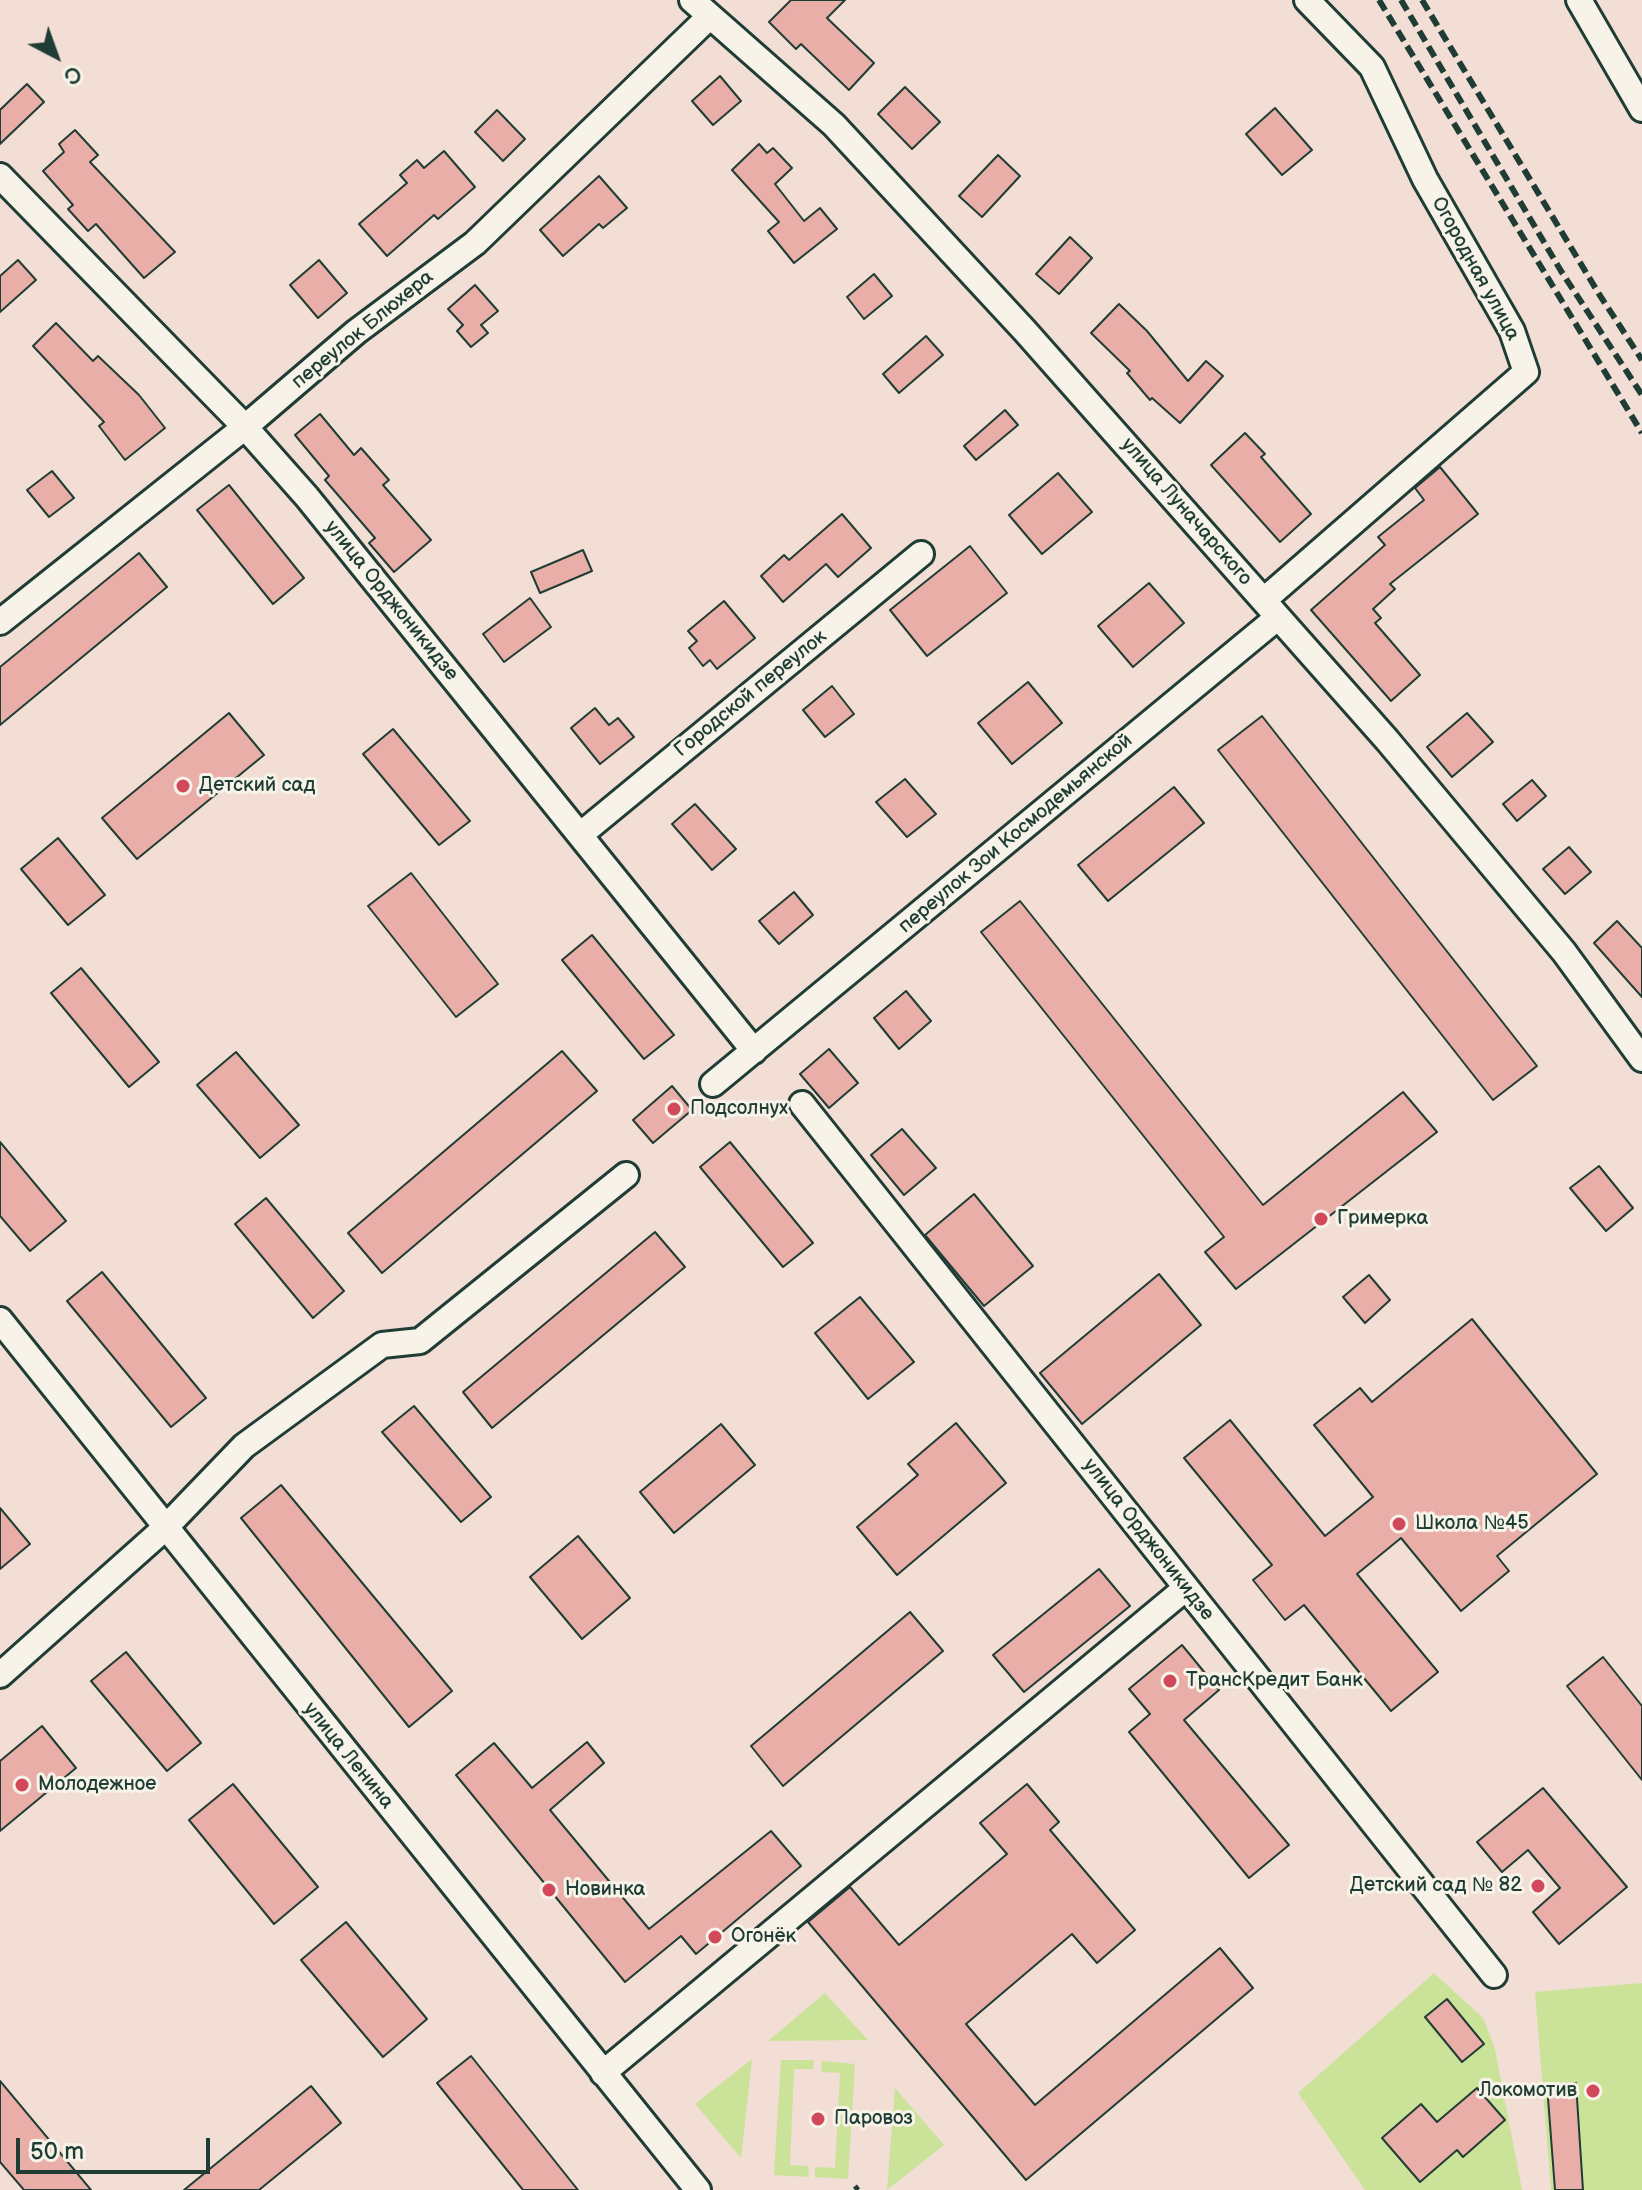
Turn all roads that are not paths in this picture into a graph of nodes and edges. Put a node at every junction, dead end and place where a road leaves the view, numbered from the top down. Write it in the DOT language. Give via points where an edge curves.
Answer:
graph roads {
  1 [pos="1307,0"];
  2 [pos="1579,0"];
  3 [pos="700,9"];
  4 [pos="1642,109"];
  5 [pos="0,176"];
  6 [pos="245,427"];
  7 [pos="921,554"];
  8 [pos="1270,609"];
  9 [pos="0,622"];
  10 [pos="580,835"];
  11 [pos="754,1051"];
  12 [pos="1642,1059"];
  13 [pos="713,1084"];
  14 [pos="802,1104"];
  15 [pos="626,1175"];
  16 [pos="0,1320"];
  17 [pos="165,1528"];
  18 [pos="1186,1588"];
  19 [pos="0,1675"];
  20 [pos="1494,1975"];
  21 [pos="603,2073"];
  22 [pos="698,2190"];
  1 -- 8 [label="street, Огородная улица" via="1372,67 1425,179 1512,331 1526,372"];
  2 -- 4 [label="street"];
  3 -- 6 [label="street, переулок Блюхера" via="475,243 356,332"];
  3 -- 8 [label="street, улица Луначарского" via="834,125 1025,331"];
  5 -- 6 [label="street, улица Орджоникидзе"];
  6 -- 9 [label="street, переулок Блюхера"];
  6 -- 10 [label="street, улица Орджоникидзе"];
  7 -- 10 [label="street, Городской переулок"];
  8 -- 11 [label="street, переулок Зои Космодемьянской"];
  8 -- 12 [label="street, улица Луначарского" via="1564,952"];
  10 -- 11 [label="street, улица Орджоникидзе"];
  11 -- 13 [label="street, переулок Зои Космодемьянской"];
  14 -- 18 [label="street, улица Орджоникидзе"];
  15 -- 17 [label="street" via="420,1341 382,1345 244,1446"];
  16 -- 17 [label="street, улица Ленина"];
  17 -- 19 [label="street"];
  17 -- 21 [label="street, улица Ленина"];
  18 -- 20 [label="street, улица Орджоникидзе"];
  18 -- 21 [label="street"];
  21 -- 22 [label="street, улица Ленина"];
}
